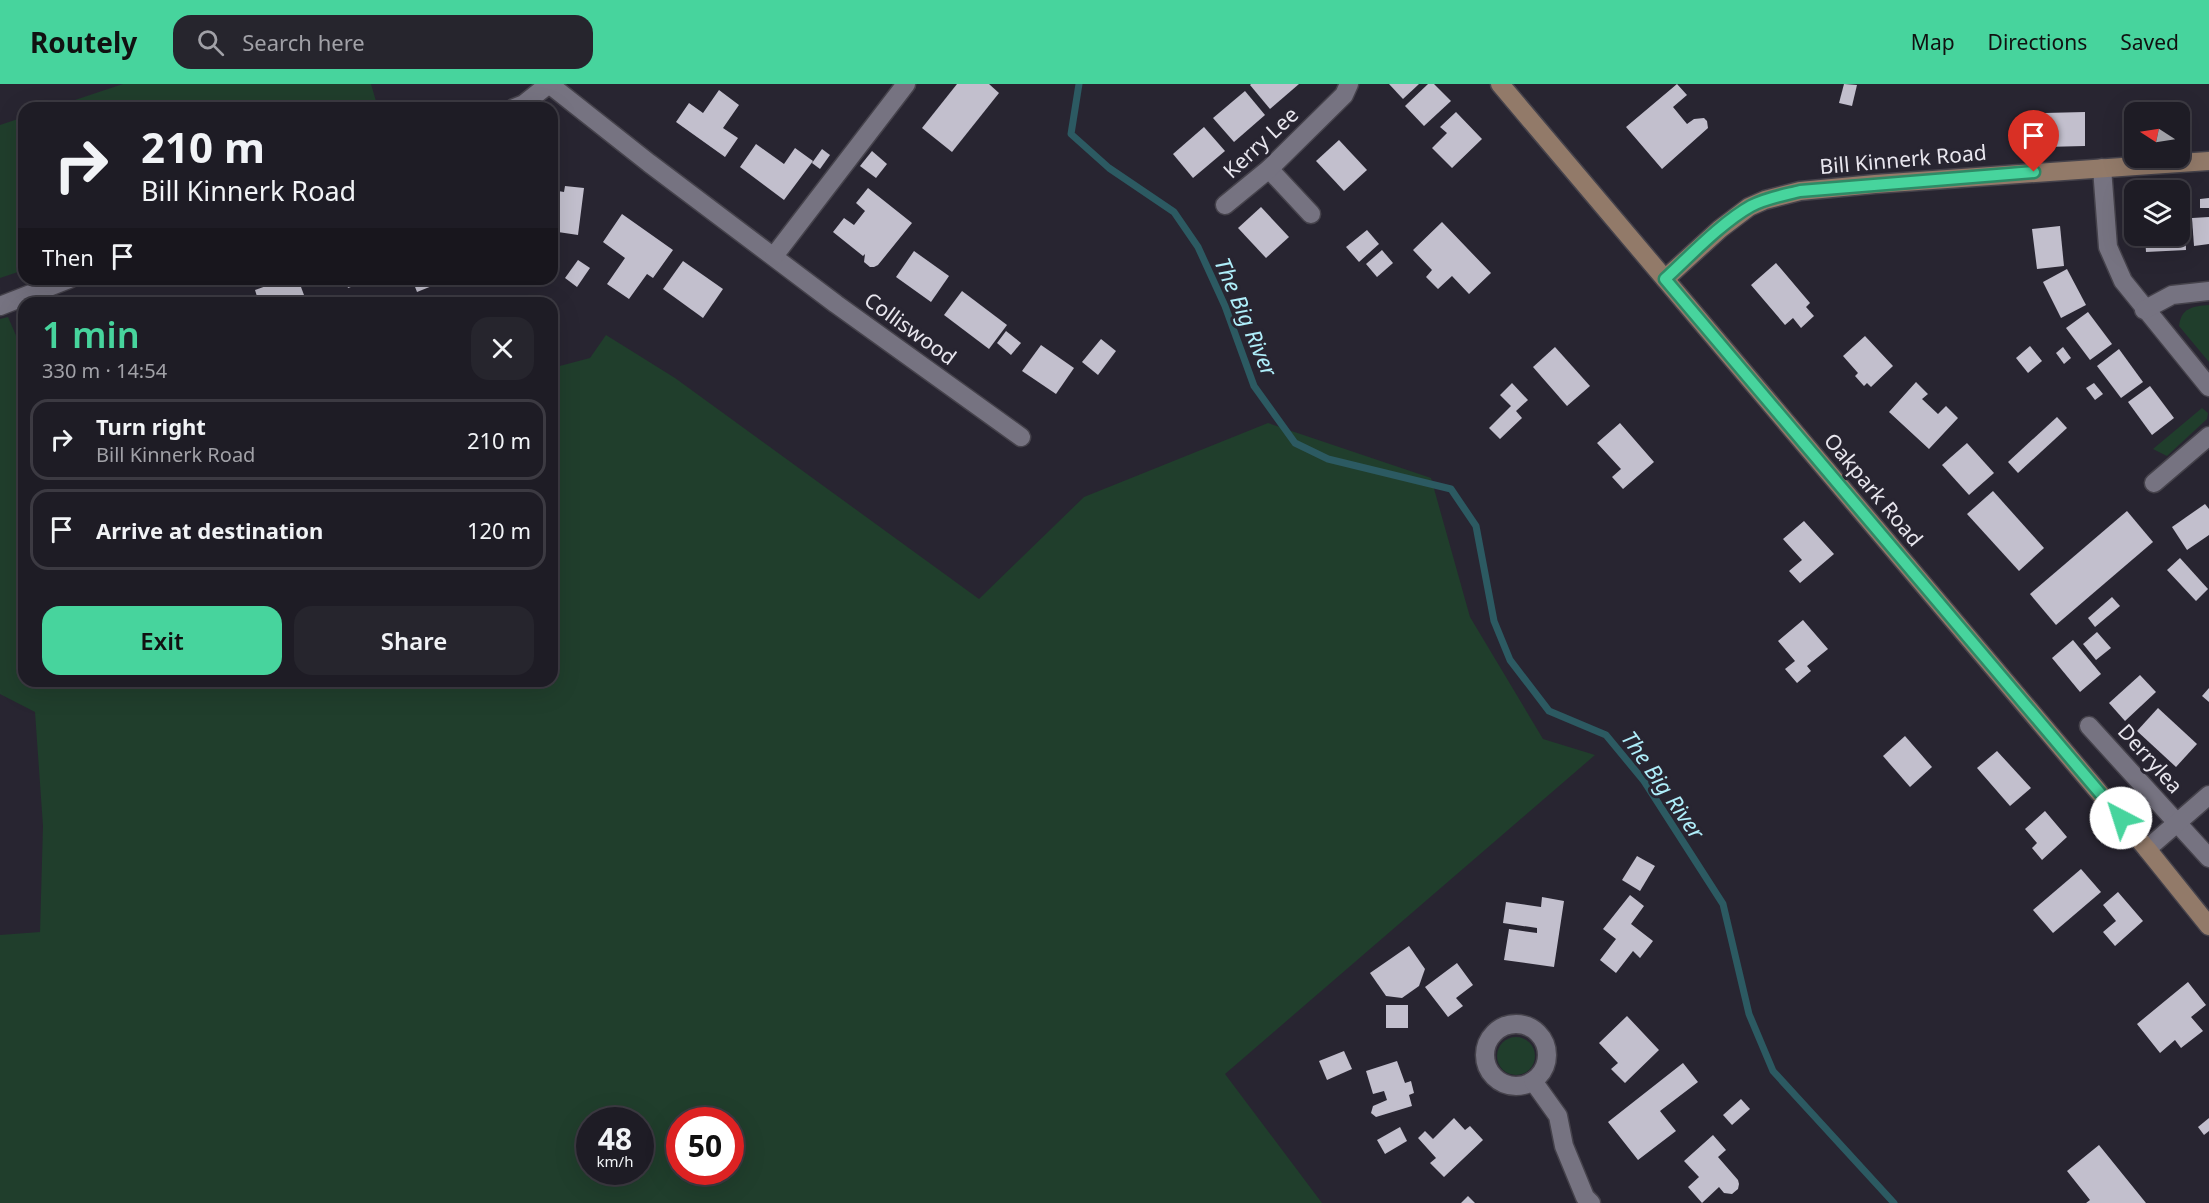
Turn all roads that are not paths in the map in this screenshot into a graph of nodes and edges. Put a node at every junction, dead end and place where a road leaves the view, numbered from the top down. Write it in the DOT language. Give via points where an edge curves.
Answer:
graph roads {
  1 [pos="549,84"];
  2 [pos="906,84"];
  3 [pos="1349,84"];
  4 [pos="1500,84"];
  5 [pos="526,102"];
  6 [pos="2209,161"];
  7 [pos="2102,168"];
  8 [pos="1269,169"];
  9 [pos="1225,205"];
  10 [pos="1311,214"];
  11 [pos="774,256"];
  12 [pos="1665,279"];
  13 [pos="54,285"];
  14 [pos="2209,291"];
  15 [pos="23,297"];
  16 [pos="18,299"];
  17 [pos="0,306"];
  18 [pos="2144,310"];
  19 [pos="2209,387"];
  20 [pos="2209,436"];
  21 [pos="1021,437"];
  22 [pos="2154,483"];
  23 [pos="2089,726"];
  24 [pos="2209,795"];
  25 [pos="2177,823"];
  26 [pos="2147,849"];
  27 [pos="2209,858"];
  28 [pos="2209,926"];
  29 [pos="1533,1081"];
  30 [pos="1591,1203"];
  1 -- 5 [label="street"];
  1 -- 11 [label="street, Colliswood"];
  2 -- 11 [label="street"];
  3 -- 8 [label="street, Kerry Lee" via="1344,95"];
  4 -- 12 [label="main road, Oakpark Road"];
  6 -- 7 [label="main road, Bill Kinnerk Road"];
  7 -- 12 [label="main road, Bill Kinnerk Road" via="1800,191 1749,207"];
  7 -- 18 [label="street" via="2108,247 2122,281"];
  8 -- 9 [label="street, Kerry Lee"];
  8 -- 10 [label="street"];
  11 -- 21 [label="street, Colliswood"];
  12 -- 26 [label="main road, Oakpark Road"];
  13 -- 15 [label="street"];
  14 -- 18 [label="street" via="2172,295"];
  16 -- 17 [label="street"];
  18 -- 19 [label="street"];
  20 -- 22 [label="street"];
  23 -- 25 [label="street, Derrylea"];
  24 -- 25 [label="street, Derrylea"];
  25 -- 26 [label="street, Derrylea"];
  25 -- 27 [label="street, Derrylea"];
  26 -- 28 [label="main road, Oakpark Road"];
  29 -- 30 [label="street" via="1558,1116 1564,1146"];
}
